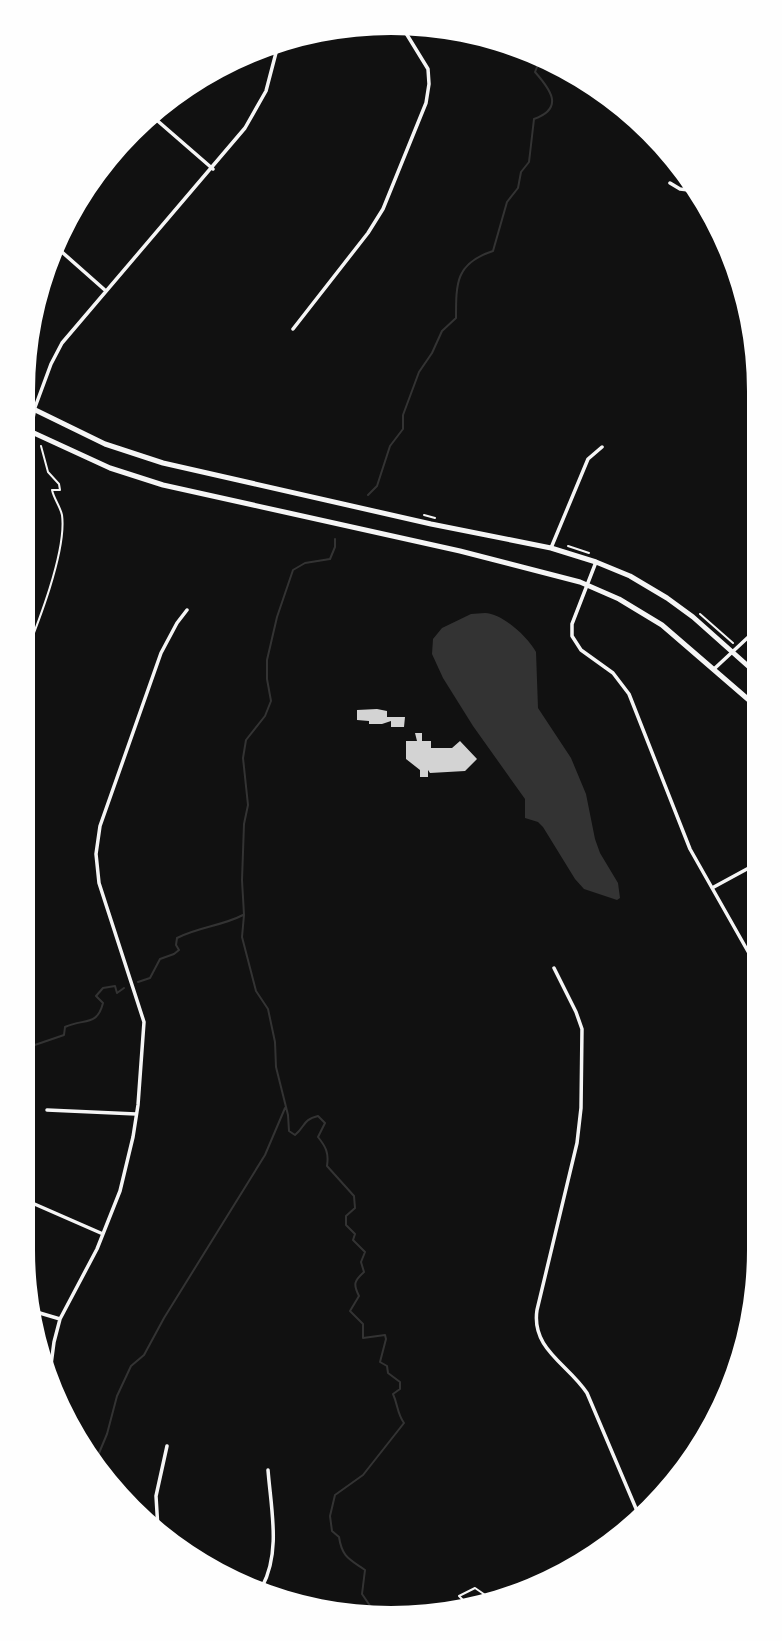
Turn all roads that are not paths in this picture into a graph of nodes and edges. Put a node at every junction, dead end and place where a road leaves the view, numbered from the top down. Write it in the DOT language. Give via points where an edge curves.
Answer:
graph roads {
  1 [pos="408,36"];
  2 [pos="276,54"];
  3 [pos="158,121"];
  4 [pos="213,169"];
  5 [pos="670,183"];
  6 [pos="684,190"];
  7 [pos="63,253"];
  8 [pos="106,292"];
  9 [pos="293,329"];
  10 [pos="35,407"];
  11 [pos="35,410"];
  12 [pos="35,434"];
  13 [pos="602,447"];
  14 [pos="551,548"];
  15 [pos="596,562"];
  16 [pos="587,585"];
  17 [pos="187,610"];
  18 [pos="747,639"];
  19 [pos="733,652"];
  20 [pos="747,665"];
  21 [pos="714,669"];
  22 [pos="747,698"];
  23 [pos="747,869"];
  24 [pos="712,888"];
  25 [pos="747,950"];
  26 [pos="554,968"];
  27 [pos="47,1110"];
  28 [pos="136,1114"];
  29 [pos="35,1204"];
  30 [pos="103,1234"];
  31 [pos="41,1313"];
  32 [pos="60,1319"];
  33 [pos="52,1358"];
  34 [pos="167,1446"];
  35 [pos="268,1470"];
  36 [pos="636,1509"];
  37 [pos="157,1519"];
  38 [pos="264,1582"];
  1 -- 9 [label="street" via="428,69 426,103 383,209"];
  2 -- 4 [label="street" via="257,110"];
  3 -- 4 [label="street"];
  4 -- 8 [label="street"];
  5 -- 6 [label="street"];
  7 -- 8 [label="street"];
  8 -- 10 [label="street" via="57,351"];
  11 -- 14 [label="main road" via="105,444 163,463"];
  12 -- 16 [label="main road" via="110,468 163,485 509,563"];
  13 -- 14 [label="street" via="588,459"];
  14 -- 15 [label="main road"];
  15 -- 16 [label="street"];
  15 -- 19 [label="main road" via="667,598"];
  16 -- 21 [label="main road" via="645,613"];
  16 -- 24 [label="street" via="572,624 575,642 626,689 690,849"];
  17 -- 28 [label="street" via="161,653 104,810 97,842 99,883 144,1022"];
  18 -- 19 [label="street"];
  19 -- 20 [label="main road"];
  19 -- 21 [label="street"];
  21 -- 22 [label="main road"];
  23 -- 24 [label="street"];
  24 -- 25 [label="street"];
  26 -- 36 [label="street" via="582,1029 582,1108 536,1326 547,1350 590,1399"];
  27 -- 28 [label="street"];
  28 -- 30 [label="street" via="120,1191"];
  29 -- 30 [label="street"];
  30 -- 32 [label="street"];
  31 -- 32 [label="street"];
  32 -- 33 [label="street"];
  34 -- 37 [label="street" via="156,1496"];
  35 -- 38 [label="street" via="273,1555"];
}
